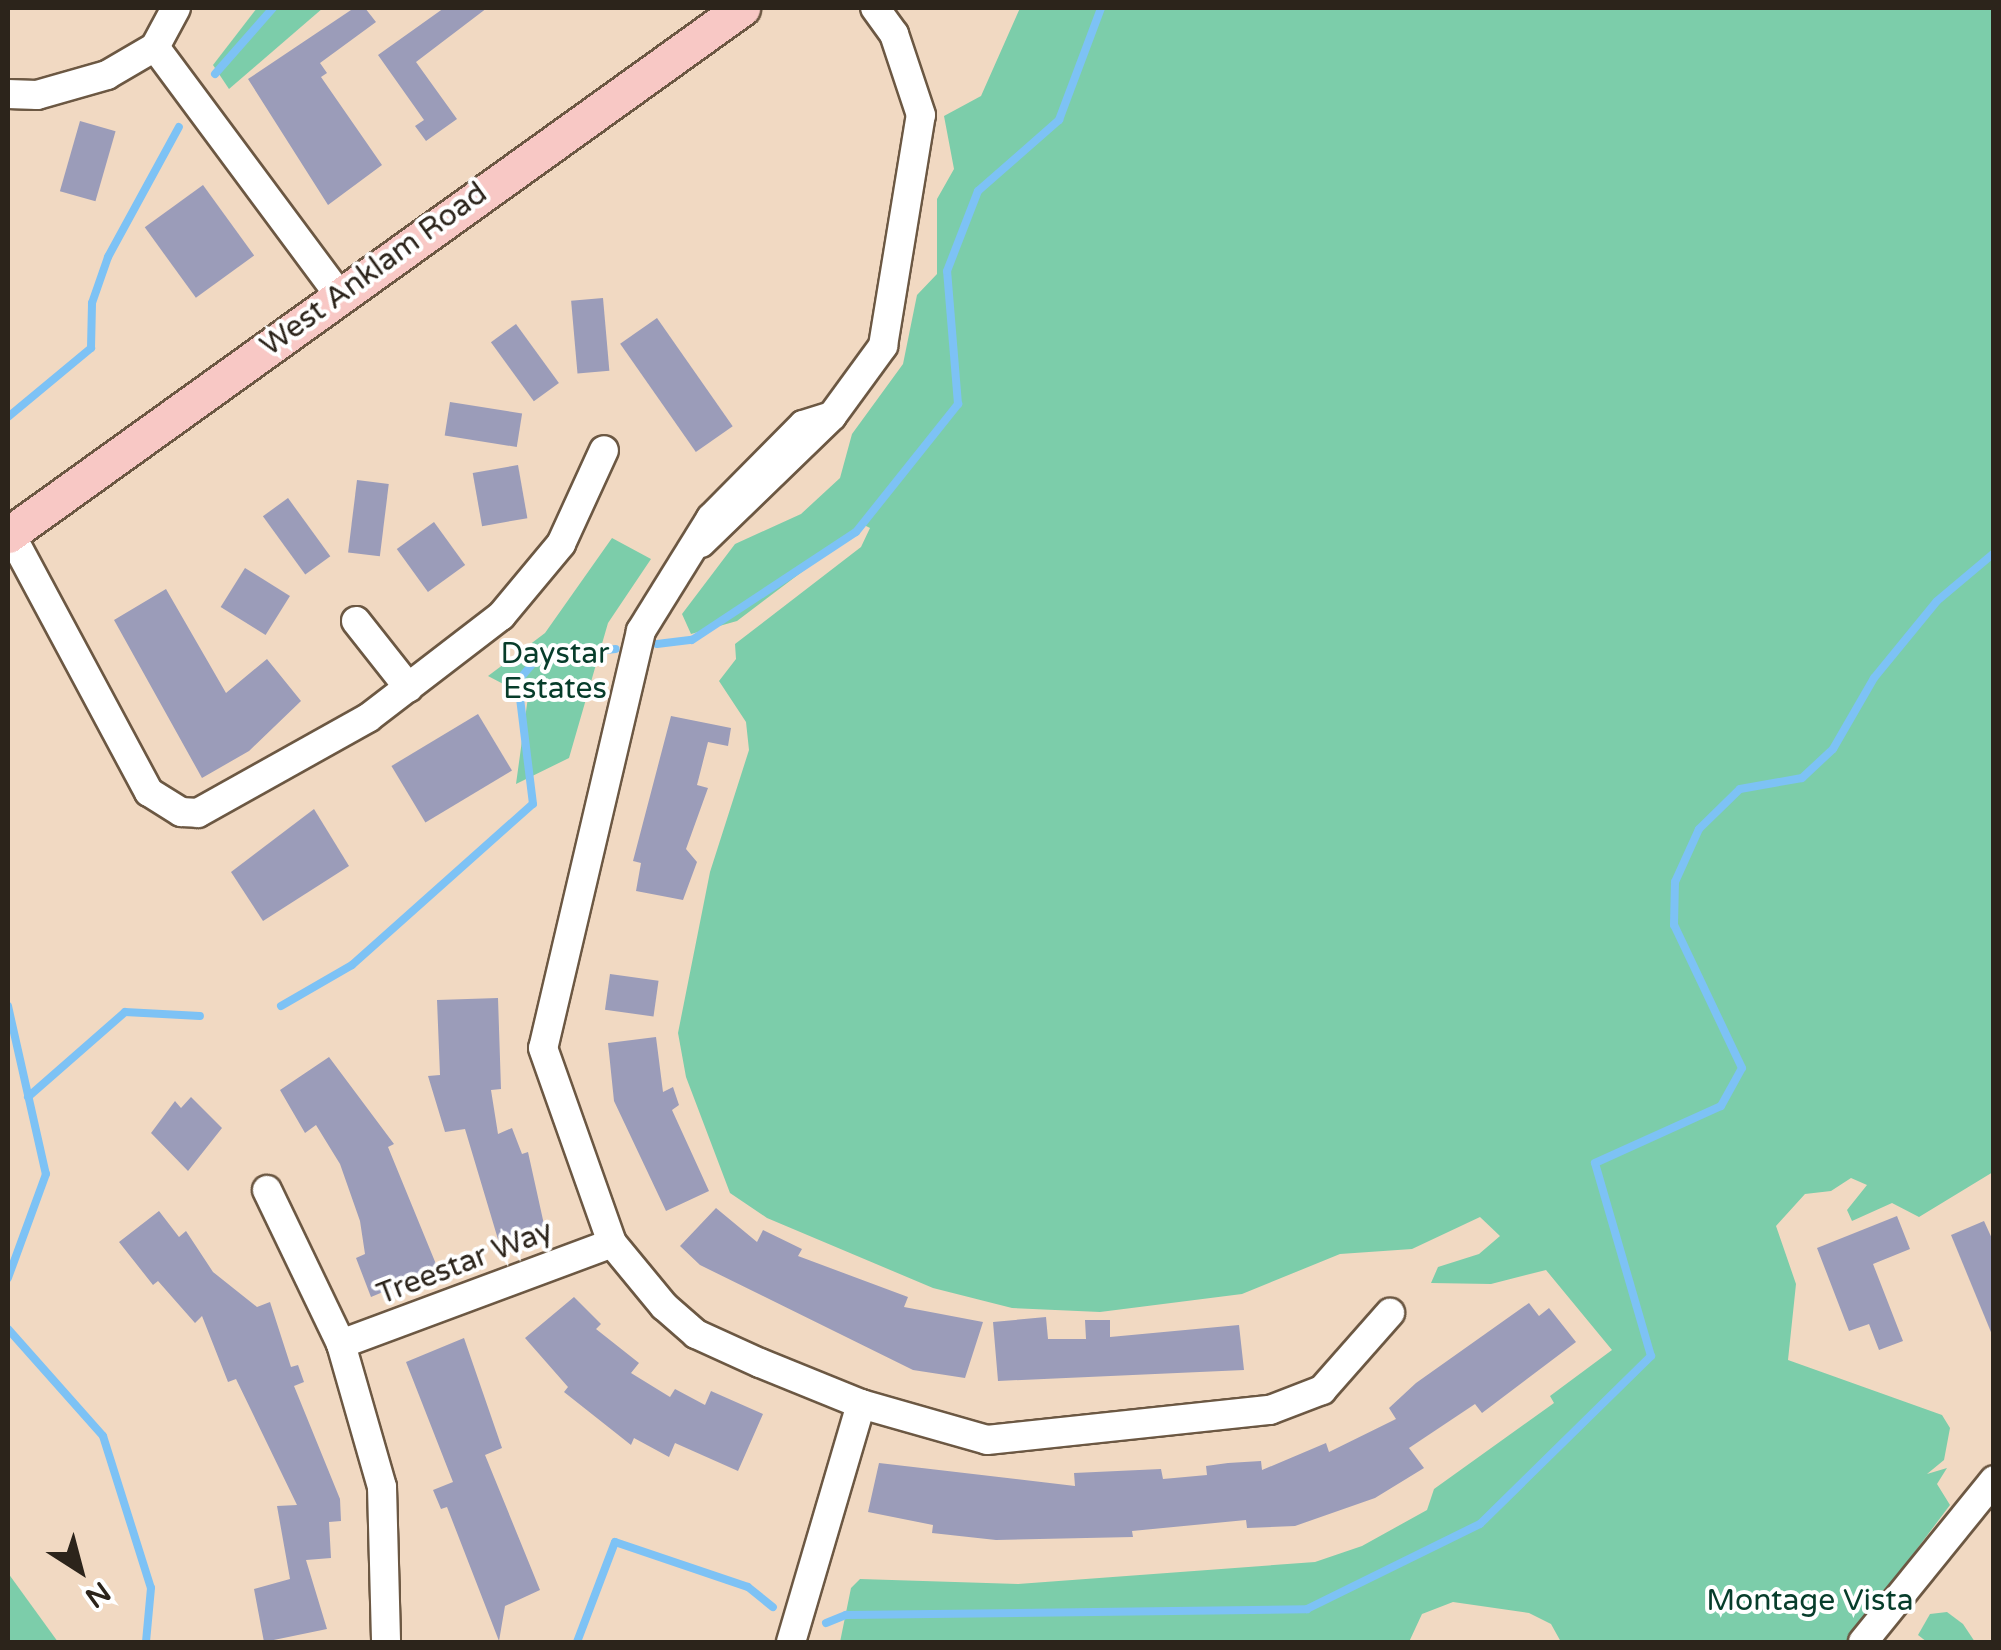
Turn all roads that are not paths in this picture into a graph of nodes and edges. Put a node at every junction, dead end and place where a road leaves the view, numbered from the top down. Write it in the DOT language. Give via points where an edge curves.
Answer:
graph roads {
  1 [pos="176,8"];
  2 [pos="742,8"];
  3 [pos="875,8"];
  4 [pos="155,46"];
  5 [pos="8,94"];
  6 [pos="340,296"];
  7 [pos="604,450"];
  8 [pos="9,534"];
  9 [pos="356,621"];
  10 [pos="409,688"];
  11 [pos="268,1190"];
  12 [pos="612,1243"];
  13 [pos="1390,1313"];
  14 [pos="341,1344"];
  15 [pos="861,1404"];
  16 [pos="1994,1480"];
  17 [pos="386,1642"];
  18 [pos="791,1642"];
  19 [pos="1863,1642"];
  1 -- 4 [label="street"];
  2 -- 6 [label="main road, West Anklam Road"];
  3 -- 12 [label="street" via="894,34 921,115 884,346 832,416 701,543 641,631 543,1048"];
  4 -- 5 [label="street" via="107,75 37,94"];
  4 -- 6 [label="street"];
  6 -- 8 [label="main road, West Anklam Road"];
  7 -- 10 [label="street" via="540,576"];
  8 -- 10 [label="street" via="149,792 179,823 221,806"];
  9 -- 10 [label="street"];
  11 -- 14 [label="street"];
  12 -- 14 [label="street, Treestar Way"];
  12 -- 15 [label="street" via="696,1334"];
  13 -- 15 [label="street" via="1322,1390 1270,1410 987,1440"];
  14 -- 17 [label="street" via="382,1486"];
  15 -- 18 [label="street"];
  16 -- 19 [label="street"];
}
